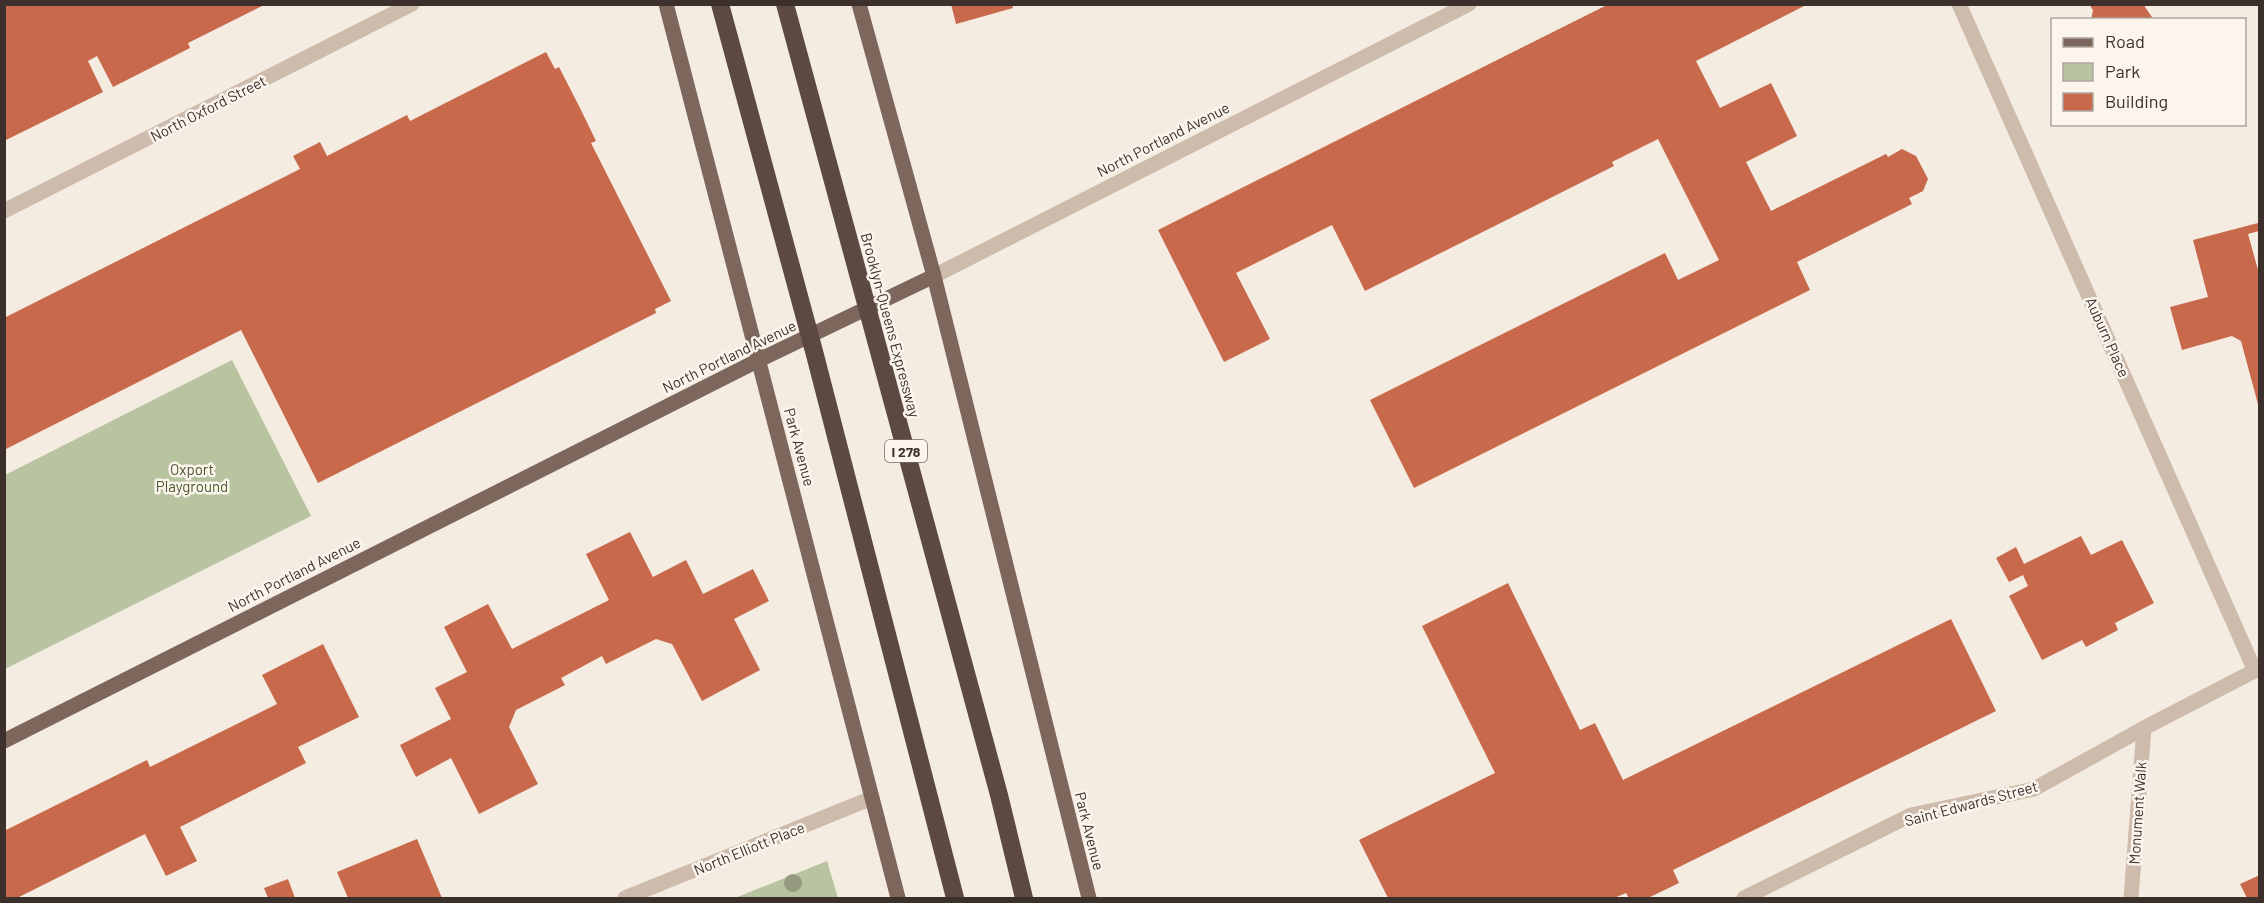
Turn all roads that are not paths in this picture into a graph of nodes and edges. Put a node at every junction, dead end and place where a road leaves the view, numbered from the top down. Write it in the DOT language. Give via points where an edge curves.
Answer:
graph roads {
  1 [pos="412,4"];
  2 [pos="666,4"];
  3 [pos="720,4"];
  4 [pos="786,4"];
  5 [pos="860,4"];
  6 [pos="1469,4"];
  7 [pos="1959,4"];
  8 [pos="4,211"];
  9 [pos="934,276"];
  10 [pos="759,360"];
  11 [pos="2257,669"];
  12 [pos="2144,728"];
  13 [pos="4,741"];
  14 [pos="872,798"];
  15 [pos="625,898"];
  16 [pos="898,898"];
  17 [pos="955,898"];
  18 [pos="1024,898"];
  19 [pos="1089,898"];
  20 [pos="1744,898"];
  21 [pos="2131,898"];
  1 -- 8 [label="street, North Oxford Street"];
  2 -- 10 [label="main road, Park Avenue"];
  3 -- 17 [label="highway, bridge" via="816,355"];
  4 -- 18 [label="highway, Brooklyn-Queens Expressway / I 278, bridge"];
  5 -- 9 [label="main road, Park Avenue"];
  6 -- 9 [label="street, North Portland Avenue"];
  7 -- 11 [label="street, Auburn Place"];
  9 -- 10 [label="main road, North Portland Avenue"];
  9 -- 19 [label="main road, Park Avenue"];
  10 -- 13 [label="main road, North Portland Avenue"];
  10 -- 14 [label="main road, Park Avenue"];
  11 -- 12 [label="street, Saint Edwards Street"];
  12 -- 20 [label="street, Saint Edwards Street" via="2034,789 1911,815"];
  12 -- 21 [label="street, Monument Walk"];
  14 -- 15 [label="street, North Elliott Place"];
  14 -- 16 [label="main road, Park Avenue"];
}
